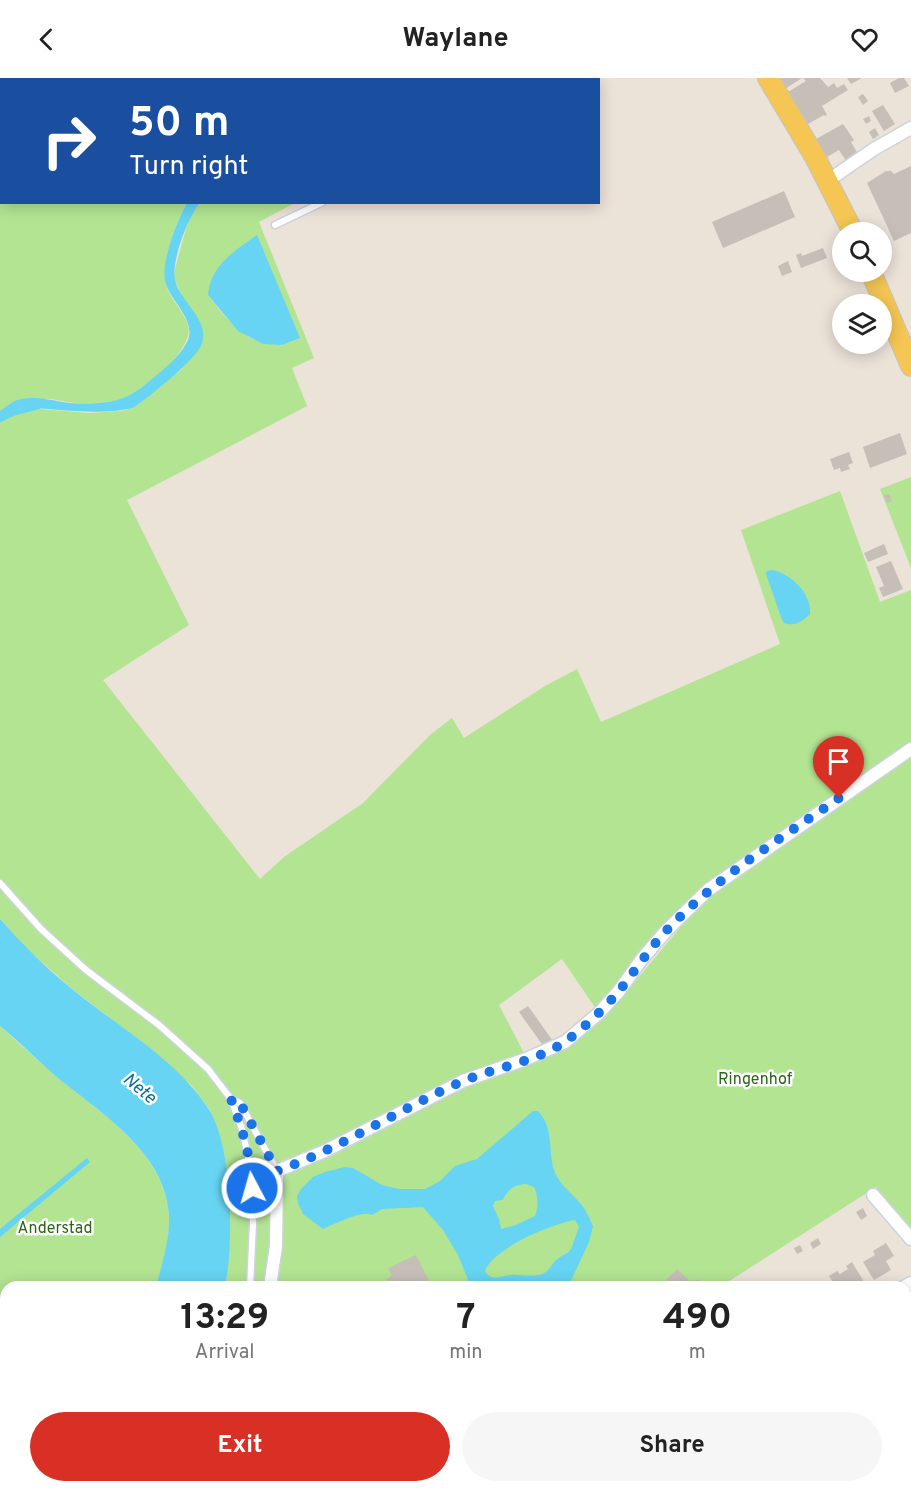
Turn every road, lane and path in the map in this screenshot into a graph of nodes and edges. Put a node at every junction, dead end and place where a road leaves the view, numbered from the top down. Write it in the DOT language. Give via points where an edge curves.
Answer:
graph roads {
  1 [pos="756,78"];
  2 [pos="768,78"];
  3 [pos="911,128"];
  4 [pos="826,182"];
  5 [pos="319,204"];
  6 [pos="848,222"];
  7 [pos="275,225"];
  8 [pos="875,282"];
  9 [pos="911,366"];
  10 [pos="911,749"];
  11 [pos="0,883"];
  12 [pos="231,1099"];
  13 [pos="277,1171"];
  14 [pos="873,1195"];
  15 [pos="911,1239"];
  16 [pos="250,1281"];
  17 [pos="271,1281"];
  1 -- 4 [label="main road"];
  2 -- 4 [label="main road"];
  3 -- 4 [label="street"];
  4 -- 6 [label="main road"];
  5 -- 7 [label="lane"];
  8 -- 9 [label="main road"];
  10 -- 13 [label="street" via="708,890 666,931 599,1013 565,1042 463,1081 317,1155"];
  11 -- 12 [label="lane" via="41,929 86,970 159,1025 208,1069"];
  12 -- 13 [label="lane" via="240,1103"];
  12 -- 16 [label="lane" via="251,1170"];
  13 -- 17 [label="street" via="276,1246"];
  14 -- 15 [label="street"];
}
